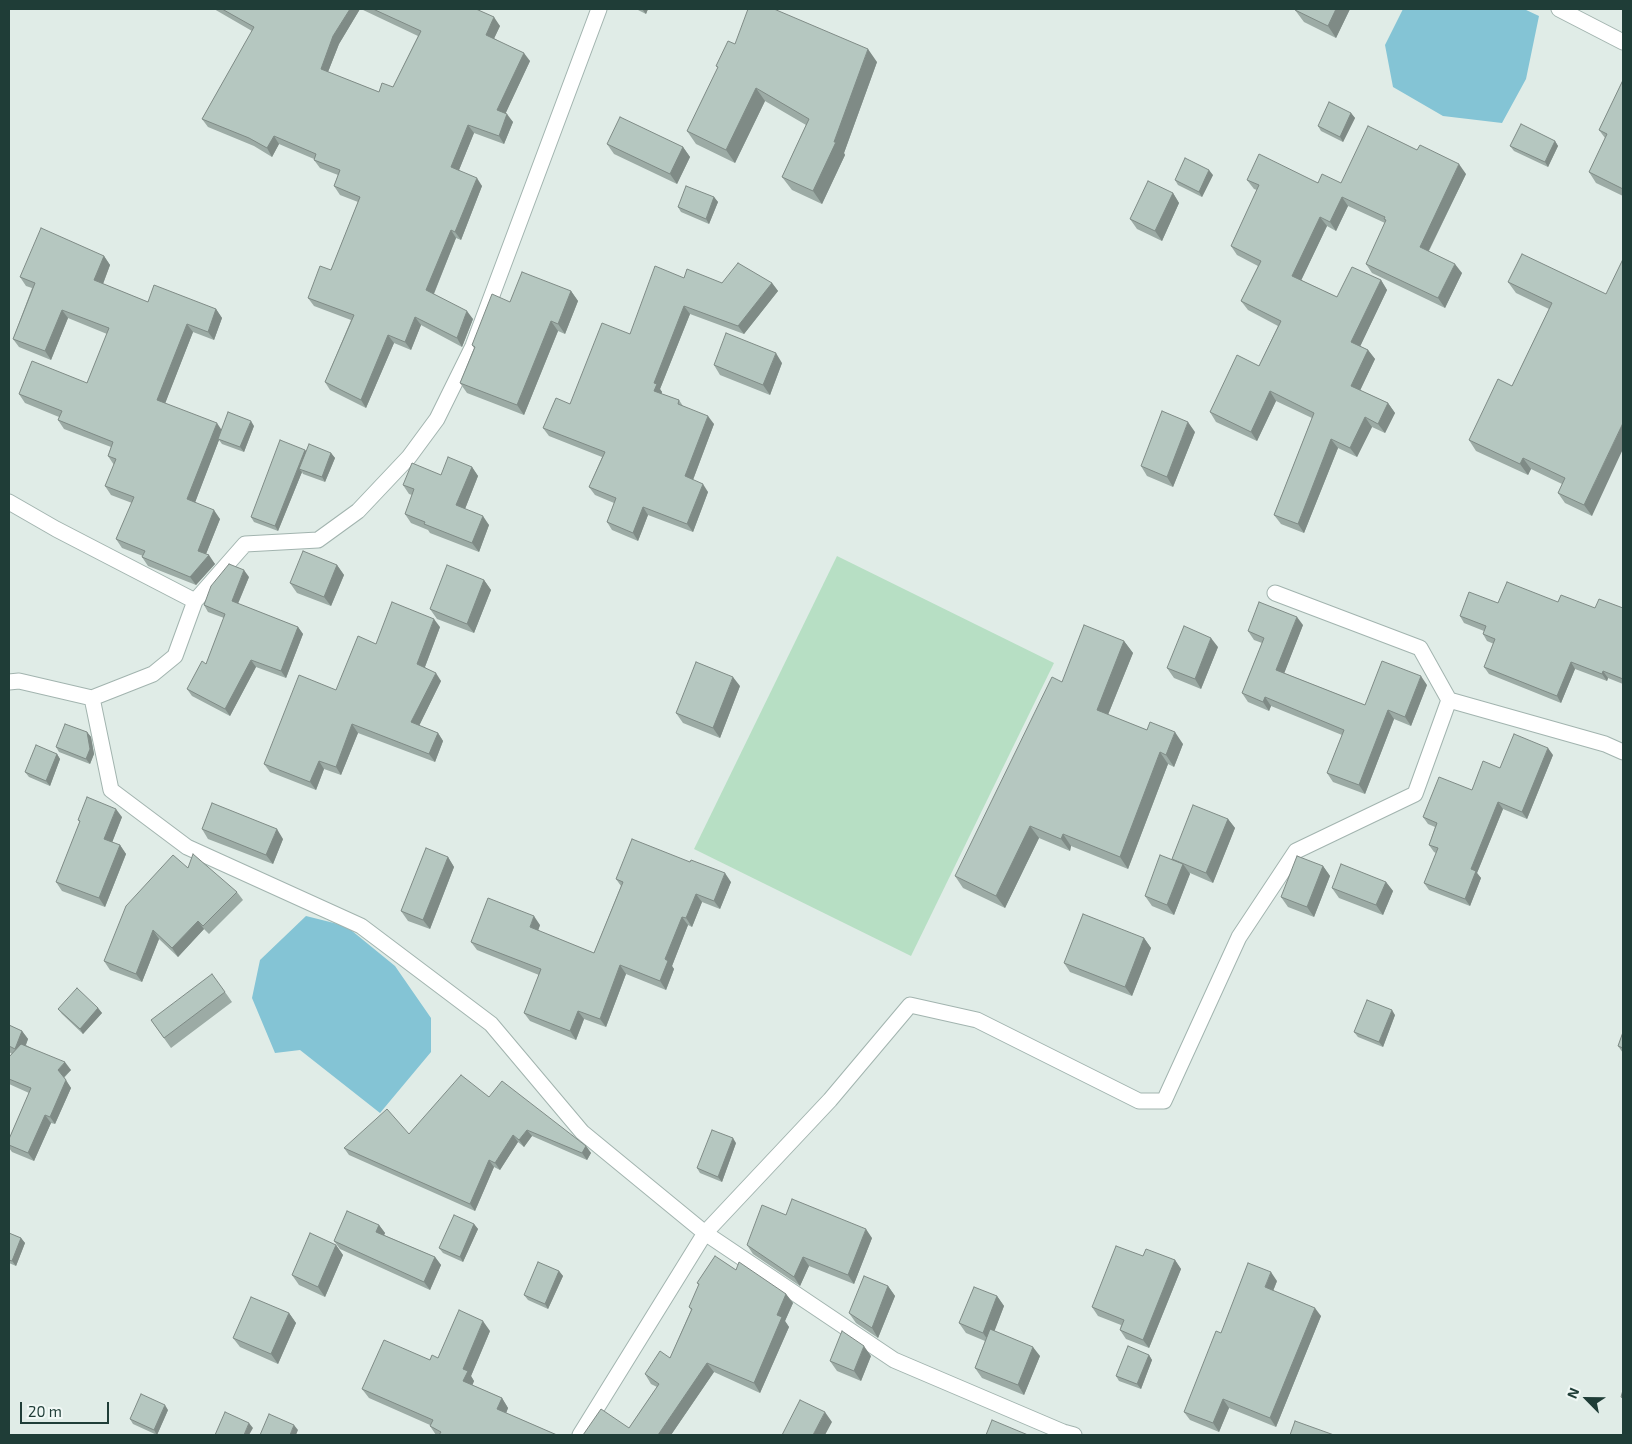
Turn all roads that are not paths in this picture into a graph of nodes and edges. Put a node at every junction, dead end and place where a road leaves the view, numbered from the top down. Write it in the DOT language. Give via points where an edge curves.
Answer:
graph roads {
  1 [pos="599,9"];
  2 [pos="1559,9"];
  3 [pos="1623,42"];
  4 [pos="9,502"];
  5 [pos="1275,594"];
  6 [pos="196,601"];
  7 [pos="9,682"];
  8 [pos="92,698"];
  9 [pos="1449,700"];
  10 [pos="1623,752"];
  11 [pos="705,1233"];
  12 [pos="1067,1434"];
  13 [pos="580,1435"];
  1 -- 6 [label="street" via="473,346 437,419 409,457 358,511 318,540 245,544"];
  2 -- 3 [label="street"];
  4 -- 6 [label="street"];
  5 -- 9 [label="street" via="1420,648"];
  6 -- 8 [label="street" via="175,656 153,674"];
  7 -- 8 [label="street" via="19,681"];
  8 -- 11 [label="street" via="111,790 187,847 361,926 491,1024 582,1132"];
  9 -- 10 [label="street" via="1605,744"];
  9 -- 11 [label="street" via="1415,794 1296,851 1239,937 1164,1101 1139,1101 977,1020 910,1005 830,1100"];
  11 -- 12 [label="street" via="894,1360"];
  11 -- 13 [label="street"];
}
